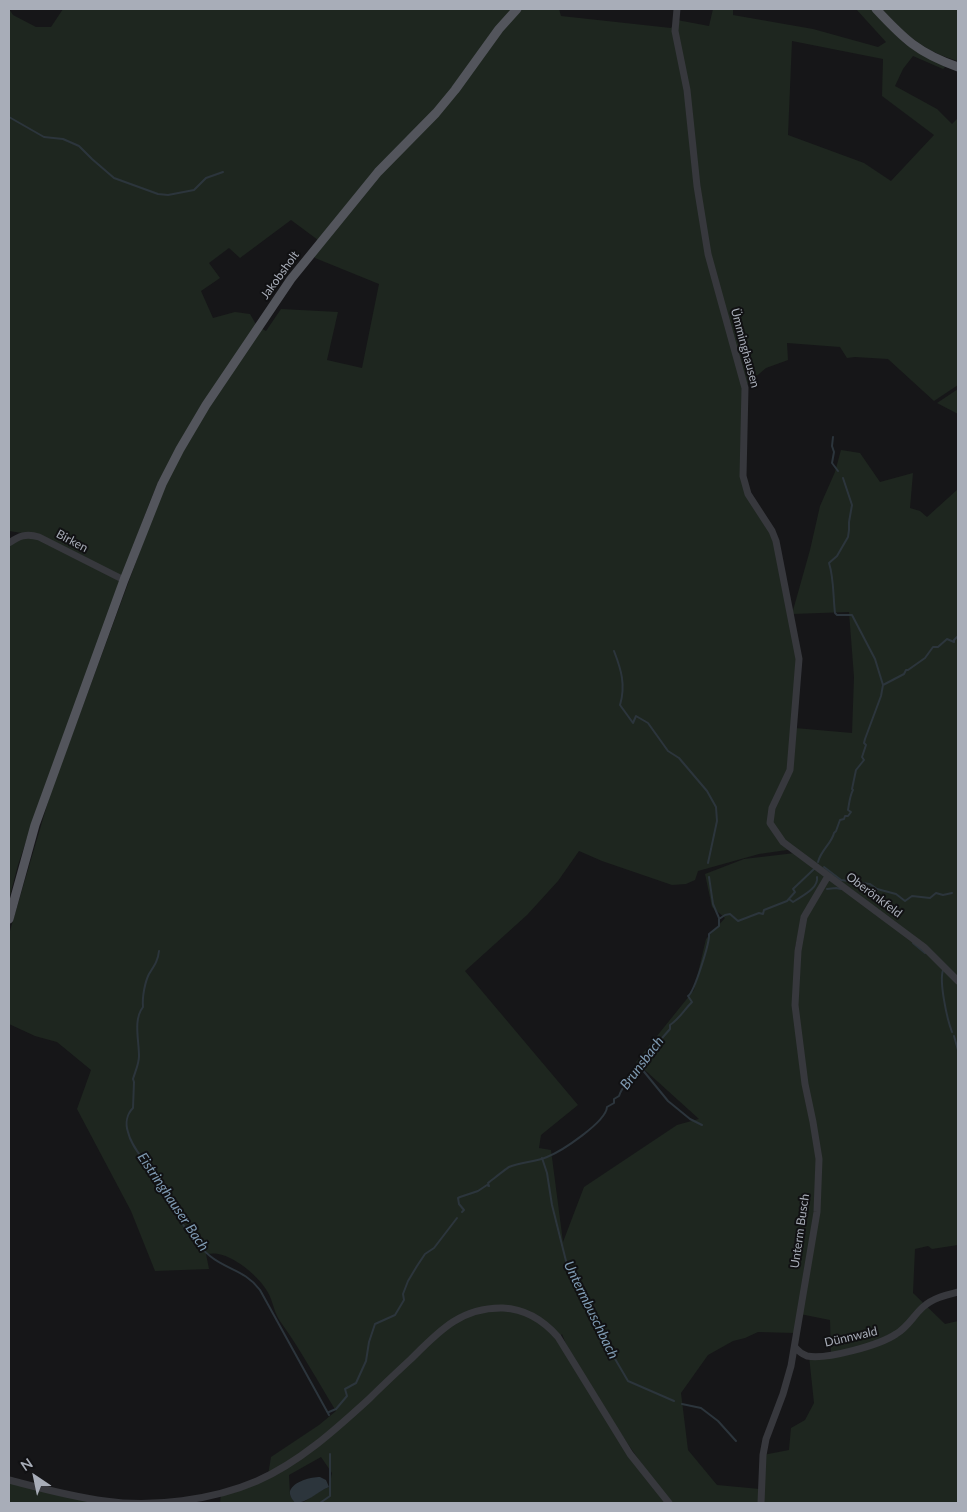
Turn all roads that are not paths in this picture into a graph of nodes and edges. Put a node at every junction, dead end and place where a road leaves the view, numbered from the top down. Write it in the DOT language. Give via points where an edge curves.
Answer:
graph roads {
  1 [pos="517,9"];
  2 [pos="677,9"];
  3 [pos="876,9"];
  4 [pos="958,67"];
  5 [pos="9,543"];
  6 [pos="124,580"];
  7 [pos="774,831"];
  8 [pos="828,876"];
  9 [pos="9,919"];
  10 [pos="958,981"];
  11 [pos="958,1292"];
  12 [pos="795,1347"];
  13 [pos="9,1480"];
  14 [pos="669,1503"];
  15 [pos="761,1503"];
  1 -- 6 [label="main road, Jakobsholt" via="436,113 378,172 291,279 206,405 170,469"];
  2 -- 7 [label="street, Ümminghausen" via="675,31 688,90 697,186 708,254 745,388 743,476 748,494 776,541 799,659 790,770 769,818"];
  3 -- 4 [label="main road" via="919,49"];
  5 -- 6 [label="street, Birken" via="25,534 39,537"];
  6 -- 9 [label="main road, Jakobsholt" via="35,825"];
  7 -- 8 [label="street, Oberönkfeld" via="783,842"];
  8 -- 10 [label="street, Oberönkfeld" via="924,947"];
  8 -- 12 [label="street, Unterm Busch" via="804,917 798,950 795,1005 819,1159 817,1212"];
  11 -- 12 [label="street, Dünnwald" via="931,1301 901,1331 877,1344 809,1356"];
  12 -- 15 [label="street, Unterm Busch" via="783,1394 766,1439"];
  13 -- 14 [label="street" via="87,1498 131,1503 178,1501 235,1489 282,1468 318,1443 454,1320 479,1309 507,1308 538,1319 556,1335 630,1454"];
}
